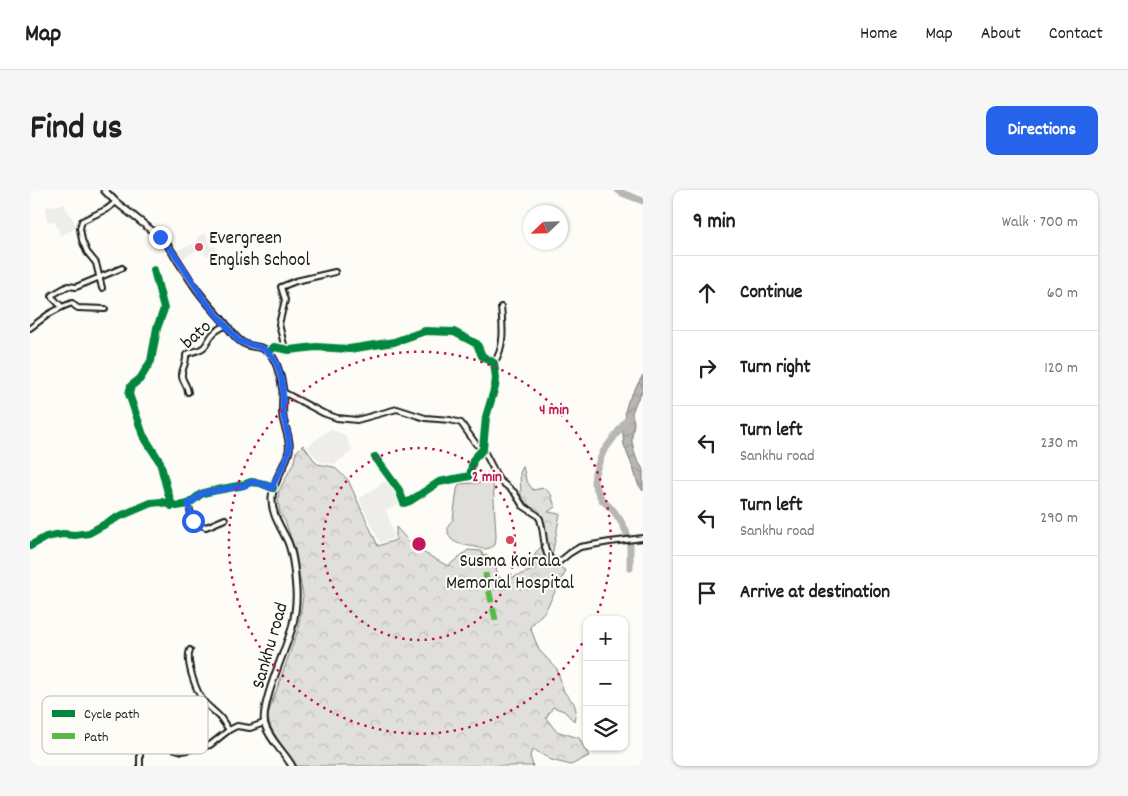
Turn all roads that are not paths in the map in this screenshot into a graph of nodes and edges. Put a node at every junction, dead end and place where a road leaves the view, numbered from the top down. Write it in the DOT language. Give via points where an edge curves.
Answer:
graph roads {
  1 [pos="104,190"];
  2 [pos="116,202"];
  3 [pos="122,268"];
  4 [pos="154,270"];
  5 [pos="335,272"];
  6 [pos="99,278"];
  7 [pos="102,288"];
  8 [pos="62,307"];
  9 [pos="501,307"];
  10 [pos="105,309"];
  11 [pos="226,325"];
  12 [pos="30,328"];
  13 [pos="285,349"];
  14 [pos="269,352"];
  15 [pos="494,363"];
  16 [pos="188,392"];
  17 [pos="283,392"];
  18 [pos="483,450"];
  19 [pos="376,457"];
  20 [pos="272,488"];
  21 [pos="188,504"];
  22 [pos="172,506"];
  23 [pos="225,519"];
  24 [pos="643,538"];
  25 [pos="30,546"];
  26 [pos="190,650"];
  27 [pos="201,696"];
  28 [pos="208,705"];
  29 [pos="264,723"];
  30 [pos="228,730"];
  31 [pos="208,745"];
  32 [pos="292,766"];
  1 -- 2 [label="main road"];
  2 -- 6 [label="street" via="80,224 82,240 96,263"];
  2 -- 11 [label="main road" via="166,243 203,298"];
  3 -- 6 [label="street"];
  4 -- 22 [label="street" via="164,309 151,361 140,379 131,386 129,394 143,435 160,462"];
  5 -- 13 [label="street" via="281,287 285,300 280,324"];
  6 -- 7 [label="street"];
  6 -- 8 [label="street" via="76,287 68,286 52,295"];
  8 -- 10 [label="street" via="72,303 78,308"];
  8 -- 12 [label="street"];
  9 -- 15 [label="street" via="501,350"];
  11 -- 14 [label="main road" via="241,342"];
  11 -- 16 [label="street, bato" via="213,334 203,348 187,354 182,378"];
  13 -- 14 [label="street" via="274,347"];
  13 -- 15 [label="street" via="349,349 394,342 425,331 454,332 477,344 482,356"];
  14 -- 17 [label="main road, Sankhu road" via="279,372"];
  15 -- 18 [label="street" via="495,387 486,417"];
  17 -- 18 [label="street" via="337,418 357,420 397,409 425,418 457,422"];
  17 -- 20 [label="main road, Sankhu road" via="283,419 289,446"];
  18 -- 19 [label="street" via="474,460 470,476 439,482 404,503"];
  18 -- 24 [label="street" via="499,480 540,519 545,547 553,562 559,562 580,547"];
  20 -- 21 [label="street" via="251,482 201,494"];
  20 -- 29 [label="main road, Sankhu road" via="272,509 292,557 297,604 264,712"];
  21 -- 22 [label="street"];
  21 -- 23 [label="street" via="195,523 206,527"];
  22 -- 25 [label="street" via="151,503 89,533 46,537"];
  26 -- 27 [label="street" via="189,664"];
  28 -- 30 [label="street"];
  29 -- 30 [label="street"];
  29 -- 32 [label="main road"];
  30 -- 31 [label="street"];
}
